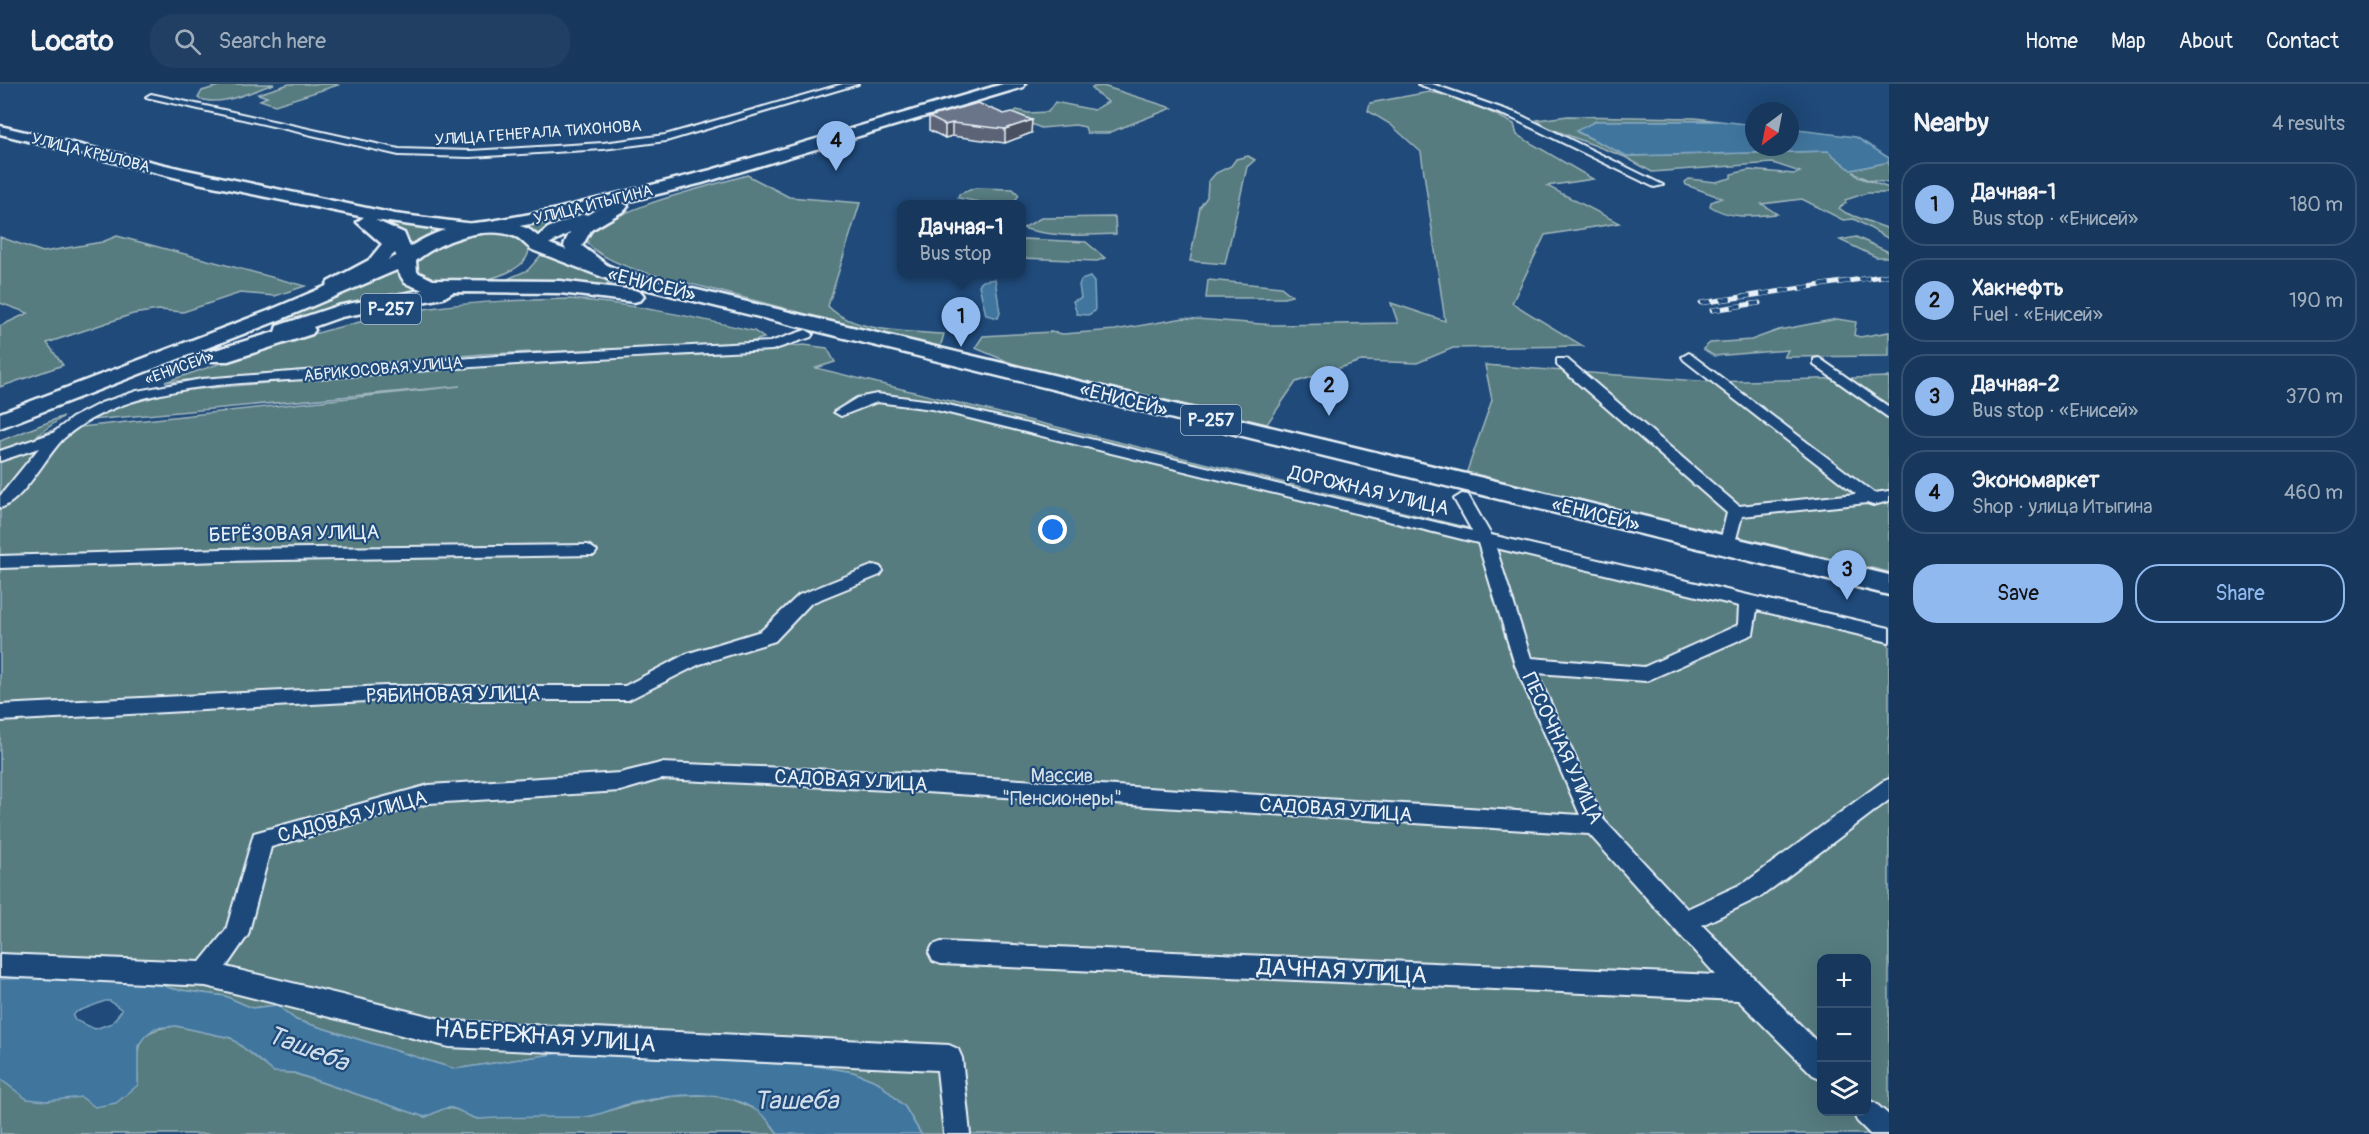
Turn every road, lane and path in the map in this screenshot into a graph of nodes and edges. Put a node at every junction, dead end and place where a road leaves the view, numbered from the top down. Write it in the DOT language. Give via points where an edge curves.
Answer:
graph roads {
  1 [pos="854,84"];
  2 [pos="1018,84"];
  3 [pos="1423,84"];
  4 [pos="151,97"];
  5 [pos="0,130"];
  6 [pos="182,174"];
  7 [pos="1658,185"];
  8 [pos="613,203"];
  9 [pos="365,212"];
  10 [pos="346,216"];
  11 [pos="474,229"];
  12 [pos="532,257"];
  13 [pos="406,259"];
  14 [pos="620,277"];
  15 [pos="466,288"];
  16 [pos="663,301"];
  17 [pos="297,306"];
  18 [pos="806,334"];
  19 [pos="1689,357"];
  20 [pos="1563,362"];
  21 [pos="1819,362"];
  22 [pos="128,384"];
  23 [pos="840,412"];
  24 [pos="1889,414"];
  25 [pos="0,421"];
  26 [pos="0,433"];
  27 [pos="58,436"];
  28 [pos="0,456"];
  29 [pos="1881,498"];
  30 [pos="1462,499"];
  31 [pos="0,503"];
  32 [pos="1735,512"];
  33 [pos="1485,539"];
  34 [pos="1727,546"];
  35 [pos="588,551"];
  36 [pos="0,562"];
  37 [pos="874,571"];
  38 [pos="1889,585"];
  39 [pos="1748,602"];
  40 [pos="1889,602"];
  41 [pos="1889,635"];
  42 [pos="1524,665"];
  43 [pos="0,713"];
  44 [pos="1889,788"];
  45 [pos="1595,825"];
  46 [pos="1683,922"];
  47 [pos="941,953"];
  48 [pos="0,965"];
  49 [pos="206,974"];
  50 [pos="1744,988"];
  51 [pos="1817,1062"];
  52 [pos="1870,1116"];
  53 [pos="957,1134"];
  54 [pos="1889,1134"];
  1 -- 4 [label="street, УЛИЦА ГЕНЕРАЛА ТИХОНОВА" via="666,138 470,154 399,152"];
  2 -- 8 [label="main road, УЛИЦА ИТЫГИНА"];
  3 -- 7 [label="street" via="1515,116"];
  5 -- 6 [label="main road, УЛИЦА КРЫЛОВА"];
  6 -- 9 [label="main road"];
  6 -- 10 [label="main road"];
  8 -- 9 [label="main road" via="505,220 439,221"];
  8 -- 11 [label="main road, УЛИЦА ИТЫГИНА"];
  8 -- 12 [label="main road, УЛИЦА ИТЫГИНА" via="554,232"];
  8 -- 14 [label="highway" via="580,229 573,246 581,256"];
  9 -- 11 [label="main road, УЛИЦА ИТЫГИНА"];
  10 -- 13 [label="main road" via="398,237"];
  10 -- 17 [label="main road" via="387,238 391,243 389,249 365,270"];
  11 -- 12 [label="highway, «ЕНИСЕЙ» / Р-257" via="526,235"];
  11 -- 13 [label="highway, «ЕНИСЕЙ» / Р-257" via="436,238"];
  12 -- 14 [label="highway, «ЕНИСЕЙ» / Р-257"];
  12 -- 15 [label="highway, «ЕНИСЕЙ» / Р-257" via="506,278"];
  13 -- 15 [label="highway, «ЕНИСЕЙ» / Р-257" via="407,273 420,283"];
  13 -- 17 [label="highway, «ЕНИСЕЙ» / Р-257"];
  14 -- 34 [label="highway, «ЕНИСЕЙ» / Р-257"];
  15 -- 16 [label="highway, Р-257" via="578,288"];
  15 -- 22 [label="highway, «ЕНИСЕЙ» / Р-257" via="338,312"];
  16 -- 18 [label="highway, «ЕНИСЕЙ» / Р-257"];
  16 -- 22 [label="highway, Р-257" via="560,294 436,301 329,323"];
  17 -- 25 [label="highway, «ЕНИСЕЙ» / Р-257"];
  18 -- 27 [label="street, АБРИКОСОВАЯ УЛИЦА" via="772,346 505,358 180,385 123,400 78,421"];
  18 -- 30 [label="highway, «ЕНИСЕЙ» / Р-257"];
  19 -- 29 [label="street"];
  20 -- 32 [label="street"];
  21 -- 24 [label="street"];
  22 -- 26 [label="highway, «ЕНИСЕЙ» / Р-257"];
  23 -- 33 [label="street, ДОРОЖНАЯ УЛИЦА" via="877,398 932,405"];
  27 -- 28 [label="street"];
  27 -- 31 [label="street, АБРИКОСОВАЯ УЛИЦА"];
  29 -- 32 [label="street"];
  30 -- 33 [label="street, ПЕСОЧНАЯ УЛИЦА"];
  30 -- 40 [label="highway, «ЕНИСЕЙ» / Р-257"];
  32 -- 34 [label="street"];
  33 -- 39 [label="street, ДОРОЖНАЯ УЛИЦА"];
  33 -- 42 [label="street, ПЕСОЧНАЯ УЛИЦА"];
  34 -- 38 [label="highway, «ЕНИСЕЙ» / Р-257"];
  35 -- 36 [label="street, БЕРЁЗОВАЯ УЛИЦА"];
  37 -- 43 [label="street, РЯБИНОВАЯ УЛИЦА" via="805,599 768,636 693,659 628,693 386,693"];
  39 -- 41 [label="street, ДОРОЖНАЯ УЛИЦА"];
  39 -- 42 [label="street" via="1747,629 1646,674"];
  42 -- 45 [label="street, ПЕСОЧНАЯ УЛИЦА"];
  44 -- 46 [label="street" via="1754,889"];
  45 -- 46 [label="street, ПЕСОЧНАЯ УЛИЦА"];
  45 -- 49 [label="street, САДОВАЯ УЛИЦА" via="661,771 620,782 429,794 262,840 236,935"];
  46 -- 50 [label="street, ПЕСОЧНАЯ УЛИЦА"];
  47 -- 50 [label="street, ДАЧНАЯ УЛИЦА"];
  48 -- 49 [label="street, НАБЕРЕЖНАЯ УЛИЦА"];
  49 -- 53 [label="street, НАБЕРЕЖНАЯ УЛИЦА" via="449,1034 949,1058"];
  50 -- 51 [label="street, ПЕСОЧНАЯ УЛИЦА"];
  52 -- 54 [label="street"];
}
